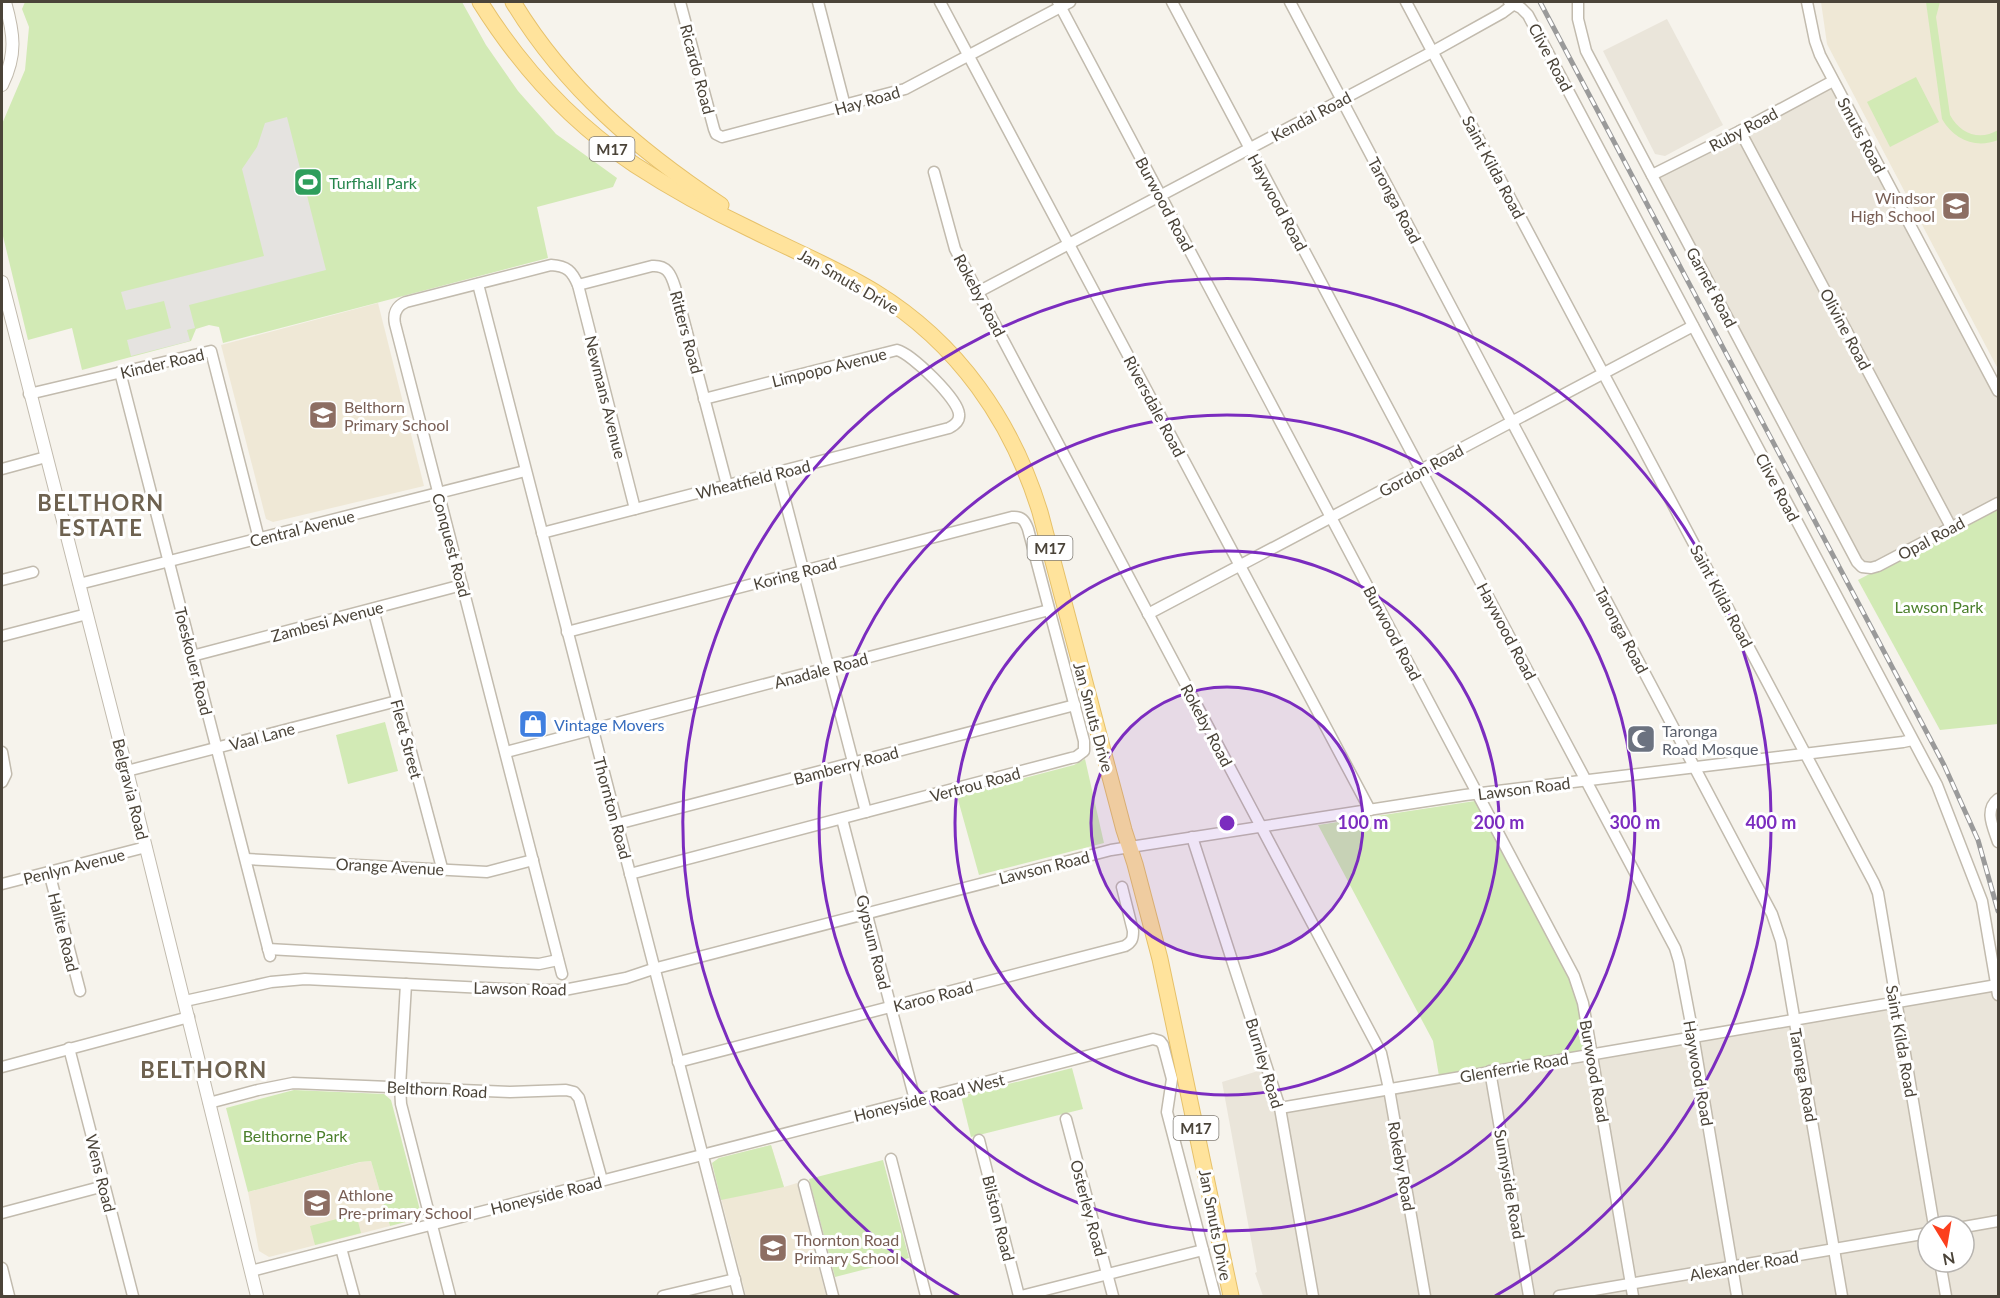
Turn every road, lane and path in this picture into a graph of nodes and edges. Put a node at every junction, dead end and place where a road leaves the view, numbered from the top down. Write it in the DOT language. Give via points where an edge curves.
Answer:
graph roads {
  1 [pos="5,2"];
  2 [pos="480,2"];
  3 [pos="513,2"];
  4 [pos="680,2"];
  5 [pos="818,2"];
  6 [pos="940,2"];
  7 [pos="1172,2"];
  8 [pos="1290,2"];
  9 [pos="1406,2"];
  10 [pos="1578,2"];
  11 [pos="1808,2"];
  12 [pos="1063,3"];
  13 [pos="1512,3"];
  14 [pos="1432,52"];
  15 [pos="968,54"];
  16 [pos="1833,81"];
  17 [pos="2,86"];
  18 [pos="1342,99"];
  19 [pos="845,106"];
  20 [pos="1740,131"];
  21 [pos="718,136"];
  22 [pos="1249,148"];
  23 [pos="934,172"];
  24 [pos="1653,175"];
  25 [pos="1161,196"];
  26 [pos="1069,244"];
  27 [pos="785,245"];
  28 [pos="2,282"];
  29 [pos="478,285"];
  30 [pos="578,285"];
  31 [pos="978,292"];
  32 [pos="1693,326"];
  33 [pos="120,372"];
  34 [pos="1604,373"];
  35 [pos="1998,391"];
  36 [pos="29,394"];
  37 [pos="704,399"];
  38 [pos="959,417"];
  39 [pos="1512,422"];
  40 [pos="46,457"];
  41 [pos="2,469"];
  42 [pos="1421,470"];
  43 [pos="525,471"];
  44 [pos="778,473"];
  45 [pos="727,485"];
  46 [pos="439,494"];
  47 [pos="1998,503"];
  48 [pos="635,509"];
  49 [pos="1331,517"];
  50 [pos="1023,518"];
  51 [pos="1951,527"];
  52 [pos="542,533"];
  53 [pos="260,539"];
  54 [pos="168,562"];
  55 [pos="1240,565"];
  56 [pos="1862,567"];
  57 [pos="803,571"];
  58 [pos="33,572"];
  59 [pos="2,580"];
  60 [pos="80,584"];
  61 [pos="462,585"];
  62 [pos="374,609"];
  63 [pos="1049,610"];
  64 [pos="87,614"];
  65 [pos="1148,614"];
  66 [pos="567,632"];
  67 [pos="2,636"];
  68 [pos="192,656"];
  69 [pos="829,668"];
  70 [pos="397,701"];
  71 [pos="1074,705"];
  72 [pos="592,729"];
  73 [pos="1912,740"];
  74 [pos="217,748"];
  75 [pos="2,752"];
  76 [pos="506,752"];
  77 [pos="1806,754"];
  78 [pos="853,763"];
  79 [pos="1695,767"];
  80 [pos="127,771"];
  81 [pos="1587,780"];
  82 [pos="2,782"];
  83 [pos="1478,794"];
  84 [pos="1998,799"];
  85 [pos="1370,810"];
  86 [pos="866,812"];
  87 [pos="842,819"];
  88 [pos="617,824"];
  89 [pos="1262,826"];
  90 [pos="1192,837"];
  91 [pos="1998,842"];
  92 [pos="146,847"];
  93 [pos="1129,847"];
  94 [pos="246,859"];
  95 [pos="532,860"];
  96 [pos="441,868"];
  97 [pos="49,872"];
  98 [pos="630,874"];
  99 [pos="2,884"];
  100 [pos="1122,887"];
  101 [pos="866,913"];
  102 [pos="558,960"];
  103 [pos="653,969"];
  104 [pos="562,974"];
  105 [pos="406,984"];
  106 [pos="1998,990"];
  107 [pos="80,992"];
  108 [pos="185,1001"];
  109 [pos="1895,1002"];
  110 [pos="890,1007"];
  111 [pos="189,1017"];
  112 [pos="1795,1019"];
  113 [pos="1693,1036"];
  114 [pos="69,1048"];
  115 [pos="1592,1054"];
  116 [pos="678,1062"];
  117 [pos="2,1067"];
  118 [pos="1491,1071"];
  119 [pos="400,1087"];
  120 [pos="1389,1089"];
  121 [pos="915,1100"];
  122 [pos="209,1102"];
  123 [pos="1280,1108"];
  124 [pos="1066,1119"];
  125 [pos="979,1140"];
  126 [pos="702,1156"];
  127 [pos="891,1160"];
  128 [pos="602,1180"];
  129 [pos="804,1185"];
  130 [pos="104,1186"];
  131 [pos="2,1213"];
  132 [pos="1932,1214"];
  133 [pos="1998,1221"];
  134 [pos="431,1225"];
  135 [pos="1976,1225"];
  136 [pos="1916,1235"];
  137 [pos="341,1248"];
  138 [pos="1834,1249"];
  139 [pos="1203,1250"];
  140 [pos="1732,1267"];
  141 [pos="2,1268"];
  142 [pos="251,1270"];
  143 [pos="1942,1274"];
  144 [pos="1107,1275"];
  145 [pos="735,1279"];
  146 [pos="1631,1284"];
  147 [pos="9,1296"];
  148 [pos="133,1296"];
  149 [pos="257,1296"];
  150 [pos="354,1296"];
  151 [pos="450,1296"];
  152 [pos="663,1296"];
  153 [pos="739,1296"];
  154 [pos="833,1296"];
  155 [pos="926,1296"];
  156 [pos="1020,1296"];
  157 [pos="1113,1296"];
  158 [pos="1215,1296"];
  159 [pos="1231,1296"];
  160 [pos="1313,1296"];
  161 [pos="1425,1296"];
  162 [pos="1529,1296"];
  163 [pos="1559,1296"];
  164 [pos="1633,1296"];
  165 [pos="1737,1296"];
  166 [pos="1842,1296"];
  167 [pos="1946,1296"];
  1 -- 17 [label="street" via="13,46"];
  2 -- 27 [label="main road, Jan Smuts Drive / M17" via="538,80 599,139 684,195"];
  3 -- 27 [label="main road, Jan Smuts Drive / M17" via="556,63 625,135 704,194"];
  4 -- 21 [label="street, Ricardo Road"];
  5 -- 19 [label="street"];
  6 -- 15 [label="street, Riversdale Road"];
  7 -- 22 [label="street, Haywood Road"];
  8 -- 18 [label="street, Taronga Road"];
  9 -- 14 [label="street, Saint Kilda Road"];
  10 -- 24 [label="street, Garnet Road" via="1586,51"];
  11 -- 16 [label="street, Smuts Road" via="1815,41"];
  12 -- 15 [label="street, Hay Road"];
  12 -- 25 [label="street, Burwood Road"];
  13 -- 14 [label="street, Kendal Road" via="1497,17"];
  13 -- 32 [label="street, Clive Road" via="1528,15"];
  14 -- 18 [label="street, Kendal Road"];
  14 -- 34 [label="street, Saint Kilda Road"];
  15 -- 19 [label="street, Hay Road" via="905,89"];
  15 -- 26 [label="street, Riversdale Road"];
  16 -- 20 [label="street, Ruby Road"];
  16 -- 35 [label="street, Smuts Road"];
  18 -- 22 [label="street, Kendal Road"];
  18 -- 39 [label="street, Taronga Road"];
  19 -- 21 [label="street, Hay Road"];
  20 -- 24 [label="street, Ruby Road"];
  20 -- 51 [label="street, Olivine Road"];
  22 -- 25 [label="street, Kendal Road"];
  22 -- 42 [label="street, Haywood Road"];
  23 -- 31 [label="street, Rokeby Road" via="952,241"];
  24 -- 56 [label="street, Garnet Road"];
  25 -- 26 [label="street, Kendal Road"];
  25 -- 49 [label="street, Burwood Road"];
  26 -- 31 [label="street, Kendal Road"];
  26 -- 55 [label="street, Riversdale Road"];
  27 -- 93 [label="main road, Jan Smuts Drive / M17" via="876,292 927,331 972,378 1004,426 1025,468 1040,512"];
  28 -- 36 [label="street, Belgravia Road"];
  29 -- 30 [label="street, Conquest Road" via="551,265 568,269"];
  29 -- 43 [label="street, Thornton Road"];
  29 -- 46 [label="street, Conquest Road" via="406,302 395,313"];
  30 -- 37 [label="street, Ritters Road" via="652,266 666,268 675,287"];
  30 -- 48 [label="street, Newmans Avenue"];
  31 -- 65 [label="street, Rokeby Road"];
  32 -- 34 [label="street, Gordon Road"];
  32 -- 73 [label="street, Clive Road"];
  33 -- 36 [label="street, Kinder Road"];
  33 -- 53 [label="street, Kinder Road" via="211,351"];
  33 -- 54 [label="street, Toeskouer Road"];
  34 -- 39 [label="street, Gordon Road"];
  34 -- 77 [label="street, Saint Kilda Road"];
  36 -- 40 [label="street, Belgravia Road"];
  37 -- 38 [label="street, Limpopo Avenue" via="897,350 927,371 953,401"];
  37 -- 45 [label="street, Ritters Road"];
  38 -- 44 [label="street, Wheatfield Road" via="949,428"];
  39 -- 42 [label="street, Gordon Road"];
  39 -- 79 [label="street, Taronga Road"];
  40 -- 41 [label="street"];
  40 -- 60 [label="street, Belgravia Road"];
  42 -- 49 [label="street, Gordon Road"];
  42 -- 81 [label="street, Haywood Road"];
  43 -- 46 [label="street, Central Avenue"];
  43 -- 52 [label="street, Thornton Road"];
  44 -- 45 [label="street, Wheatfield Road"];
  44 -- 57 [label="street"];
  45 -- 48 [label="street, Wheatfield Road"];
  46 -- 53 [label="street, Central Avenue"];
  46 -- 61 [label="street, Conquest Road"];
  47 -- 51 [label="street, Opal Road"];
  48 -- 52 [label="street, Wheatfield Road"];
  49 -- 55 [label="street, Gordon Road"];
  49 -- 83 [label="street, Burwood Road"];
  50 -- 57 [label="street, Koring Road" via="1012,517"];
  50 -- 63 [label="street, Vertrou Road"];
  51 -- 56 [label="street, Opal Road" via="1878,566"];
  52 -- 66 [label="street, Thornton Road"];
  53 -- 54 [label="street, Central Avenue"];
  54 -- 60 [label="street, Central Avenue"];
  54 -- 68 [label="street, Toeskouer Road"];
  55 -- 65 [label="street, Gordon Road"];
  55 -- 85 [label="street, Riversdale Road"];
  57 -- 66 [label="street, Koring Road"];
  57 -- 69 [label="street"];
  58 -- 59 [label="street"];
  60 -- 64 [label="street, Belgravia Road"];
  61 -- 62 [label="street, Zambesi Avenue"];
  61 -- 76 [label="street, Conquest Road"];
  62 -- 68 [label="street, Zambesi Avenue"];
  62 -- 70 [label="street, Fleet Street"];
  63 -- 69 [label="street, Anadale Road"];
  63 -- 71 [label="street, Vertrou Road"];
  64 -- 67 [label="street"];
  64 -- 80 [label="street, Belgravia Road"];
  65 -- 89 [label="street, Rokeby Road"];
  66 -- 72 [label="street, Thornton Road"];
  68 -- 74 [label="street, Toeskouer Road"];
  69 -- 72 [label="street, Anadale Road"];
  69 -- 78 [label="street"];
  70 -- 74 [label="street, Vaal Lane"];
  70 -- 96 [label="street, Fleet Street"];
  71 -- 78 [label="street, Bamberry Road"];
  71 -- 86 [label="street, Vertrou Road" via="1085,746 1076,757"];
  72 -- 76 [label="street, Anadale Road"];
  72 -- 88 [label="street, Thornton Road"];
  73 -- 77 [label="street, Lawson Road"];
  73 -- 106 [label="street, Clive Road" via="1937,785 1979,892"];
  74 -- 80 [label="street, Vaal Lane"];
  74 -- 94 [label="street, Toeskouer Road"];
  75 -- 82 [label="street" via="6,774"];
  76 -- 95 [label="street, Conquest Road"];
  77 -- 79 [label="street, Lawson Road"];
  77 -- 109 [label="street, Saint Kilda Road" via="1876,888"];
  78 -- 86 [label="street"];
  78 -- 88 [label="street, Bamberry Road"];
  79 -- 81 [label="street, Lawson Road"];
  79 -- 112 [label="street, Taronga Road" via="1775,920"];
  80 -- 92 [label="street, Belgravia Road"];
  81 -- 83 [label="street, Lawson Road"];
  81 -- 113 [label="street, Haywood Road" via="1675,948"];
  83 -- 85 [label="street, Lawson Road"];
  83 -- 115 [label="street, Burwood Road" via="1575,976"];
  84 -- 91 [label="street" via="1990,811"];
  85 -- 89 [label="street, Lawson Road"];
  86 -- 87 [label="street, Vertrou Road"];
  87 -- 98 [label="street, Vertrou Road"];
  87 -- 101 [label="street, Gypsum Road"];
  88 -- 98 [label="street, Thornton Road"];
  89 -- 90 [label="street, Lawson Road"];
  89 -- 120 [label="street, Rokeby Road" via="1381,1053"];
  90 -- 93 [label="street, Lawson Road"];
  90 -- 123 [label="street, Burnley Road"];
  92 -- 97 [label="street, Penlyn Avenue"];
  92 -- 108 [label="street, Belgravia Road"];
  93 -- 101 [label="street, Lawson Road"];
  93 -- 159 [label="main road, Jan Smuts Drive / M17" via="1160,959"];
  94 -- 96 [label="street, Orange Avenue"];
  94 -- 102 [label="street, Toeskouer Road" via="269,952 539,964"];
  95 -- 96 [label="street, Orange Avenue" via="487,872"];
  95 -- 102 [label="street, Conquest Road"];
  97 -- 99 [label="street, Penlyn Avenue"];
  97 -- 107 [label="street, Halite Road"];
  98 -- 103 [label="street, Thornton Road"];
  100 -- 110 [label="street, Karoo Road" via="1133,930 1131,943"];
  101 -- 103 [label="street, Lawson Road"];
  101 -- 110 [label="street, Gypsum Road"];
  102 -- 104 [label="street, Conquest Road"];
  103 -- 105 [label="street, Lawson Road" via="564,990"];
  103 -- 116 [label="street, Thornton Road"];
  105 -- 108 [label="street, Lawson Road" via="290,980"];
  105 -- 119 [label="street"];
  106 -- 109 [label="street, Glenferrie Road"];
  108 -- 111 [label="street, Belgravia Road"];
  109 -- 112 [label="street, Glenferrie Road"];
  109 -- 132 [label="street, Saint Kilda Road"];
  110 -- 116 [label="street, Karoo Road"];
  110 -- 121 [label="street, Gypsum Road"];
  111 -- 114 [label="street"];
  111 -- 122 [label="street, Belgravia Road"];
  112 -- 113 [label="street, Glenferrie Road"];
  112 -- 138 [label="street, Taronga Road"];
  113 -- 115 [label="street, Glenferrie Road"];
  113 -- 140 [label="street, Haywood Road"];
  114 -- 117 [label="street"];
  114 -- 130 [label="street, Wens Road"];
  115 -- 118 [label="street, Glenferrie Road"];
  115 -- 146 [label="street, Burwood Road"];
  116 -- 126 [label="street, Thornton Road"];
  118 -- 120 [label="street, Glenferrie Road"];
  118 -- 162 [label="street, Sunnyside Road"];
  119 -- 122 [label="street, Belthorn Road" via="293,1083"];
  119 -- 128 [label="street, Belthorn Road" via="573,1092 582,1106"];
  119 -- 134 [label="street" via="403,1115"];
  120 -- 123 [label="street, Glenferrie Road"];
  120 -- 161 [label="street, Rokeby Road"];
  121 -- 126 [label="street, Honeyside Road West"];
  121 -- 139 [label="street, Honeyside Road West" via="1157,1040 1163,1045 1172,1079 1167,1112"];
  122 -- 142 [label="street, Belgravia Road"];
  123 -- 160 [label="street, Burnley Road"];
  124 -- 144 [label="street, Osterley Road"];
  125 -- 156 [label="street, Bilston Road"];
  126 -- 128 [label="street, Honeyside Road"];
  126 -- 145 [label="street, Thornton Road"];
  127 -- 155 [label="street"];
  128 -- 134 [label="street, Honeyside Road"];
  129 -- 154 [label="street"];
  130 -- 131 [label="street"];
  130 -- 148 [label="street, Wens Road"];
  133 -- 135 [label="street"];
  134 -- 137 [label="street, Honeyside Road"];
  134 -- 151 [label="street"];
  136 -- 138 [label="street, Alexander Road"];
  137 -- 142 [label="street, Honeyside Road"];
  137 -- 150 [label="street"];
  138 -- 140 [label="street, Alexander Road"];
  138 -- 166 [label="street, Taronga Road"];
  139 -- 144 [label="street"];
  139 -- 158 [label="street"];
  140 -- 146 [label="street, Alexander Road"];
  140 -- 165 [label="street, Haywood Road"];
  141 -- 147 [label="street"];
  142 -- 149 [label="street, Belgravia Road"];
  143 -- 167 [label="street"];
  144 -- 156 [label="street"];
  144 -- 157 [label="street, Osterley Road"];
  145 -- 152 [label="street"];
  145 -- 153 [label="street, Thornton Road"];
  146 -- 163 [label="street, Alexander Road"];
  146 -- 164 [label="street, Burwood Road"];
}
